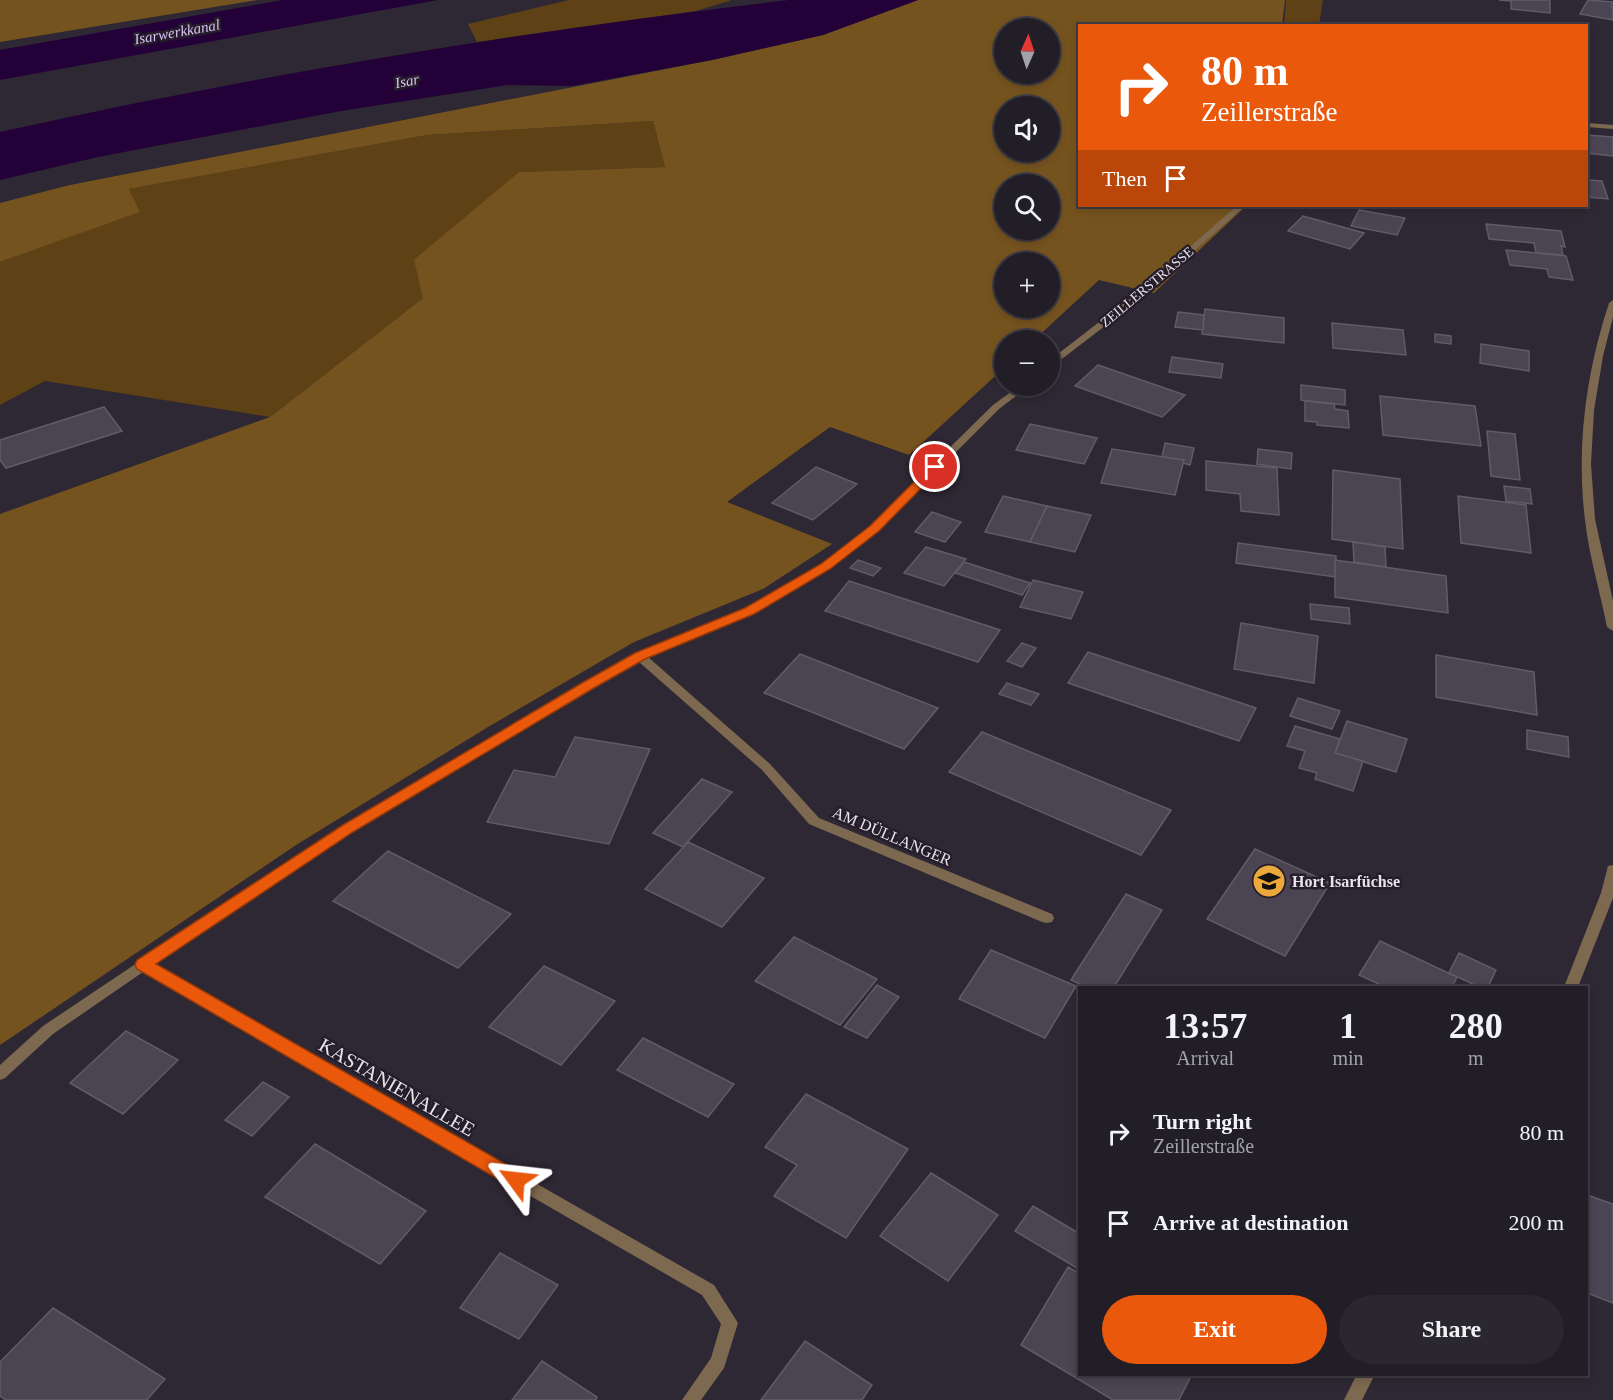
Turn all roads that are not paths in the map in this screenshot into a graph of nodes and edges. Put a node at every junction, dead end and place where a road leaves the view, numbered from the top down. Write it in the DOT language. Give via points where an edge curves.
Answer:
graph roads {
  1 [pos="1588,125"];
  2 [pos="1613,127"];
  3 [pos="1240,207"];
  4 [pos="1613,303"];
  5 [pos="1060,357"];
  6 [pos="1011,396"];
  7 [pos="1613,627"];
  8 [pos="640,656"];
  9 [pos="1613,870"];
  10 [pos="1047,918"];
  11 [pos="143,965"];
  12 [pos="1571,986"];
  13 [pos="0,1074"];
  14 [pos="1365,1376"];
  15 [pos="691,1400"];
  16 [pos="1353,1400"];
  1 -- 2 [label="street"];
  3 -- 5 [label="street, ZEILLERSTRASSE" via="1136,298"];
  4 -- 7 [label="street" via="1594,367 1587,472 1590,521"];
  6 -- 8 [label="street" via="874,528 825,566 750,611"];
  8 -- 10 [label="street, AM DÜLLANGER" via="766,767 814,821"];
  8 -- 11 [label="street" via="348,828"];
  9 -- 12 [label="street" via="1608,893"];
  11 -- 13 [label="street" via="48,1030"];
  11 -- 15 [label="street, KASTANIENALLEE" via="708,1290 730,1323 718,1362"];
  14 -- 16 [label="street"];
}
